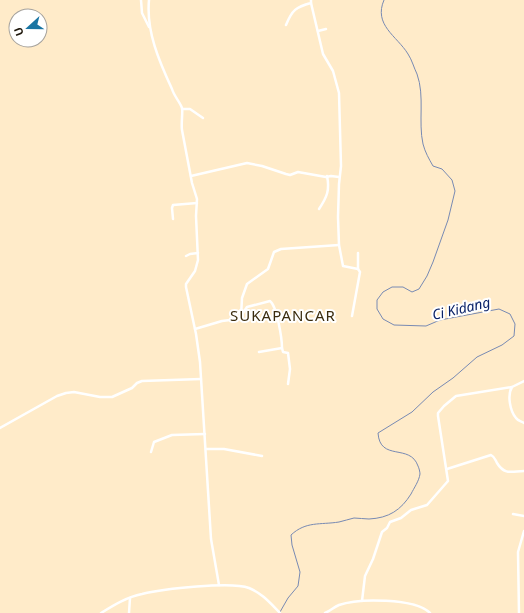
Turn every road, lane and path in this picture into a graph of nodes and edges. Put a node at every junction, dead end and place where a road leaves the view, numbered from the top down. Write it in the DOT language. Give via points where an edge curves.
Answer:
graph roads {
  1 [pos="141,0"];
  2 [pos="150,0"];
  3 [pos="311,1"];
  4 [pos="286,25"];
  5 [pos="150,28"];
  6 [pos="326,29"];
  7 [pos="318,31"];
  8 [pos="182,109"];
  9 [pos="203,118"];
  10 [pos="191,176"];
  11 [pos="327,176"];
  12 [pos="339,177"];
  13 [pos="197,203"];
  14 [pos="319,209"];
  15 [pos="173,219"];
  16 [pos="339,245"];
  17 [pos="358,253"];
  18 [pos="198,254"];
  19 [pos="186,256"];
  20 [pos="358,269"];
  21 [pos="242,313"];
  22 [pos="352,316"];
  23 [pos="195,329"];
  24 [pos="282,348"];
  25 [pos="259,352"];
  26 [pos="201,379"];
  27 [pos="524,381"];
  28 [pos="288,384"];
  29 [pos="512,387"];
  30 [pos="524,423"];
  31 [pos="0,428"];
  32 [pos="205,434"];
  33 [pos="206,449"];
  34 [pos="151,452"];
  35 [pos="262,456"];
  36 [pos="447,469"];
  37 [pos="524,470"];
  38 [pos="513,514"];
  39 [pos="524,516"];
  40 [pos="524,531"];
  41 [pos="219,585"];
  42 [pos="130,598"];
  43 [pos="362,601"];
  44 [pos="101,613"];
  45 [pos="129,613"];
  46 [pos="280,613"];
  47 [pos="325,613"];
  48 [pos="430,613"];
  49 [pos="519,613"];
  1 -- 5 [label="street" via="142,13"];
  2 -- 5 [label="street"];
  3 -- 4 [label="street" via="296,8"];
  3 -- 7 [label="street"];
  5 -- 8 [label="street" via="157,55"];
  6 -- 7 [label="street"];
  7 -- 12 [label="street" via="323,54 333,71 338,93 341,166"];
  8 -- 9 [label="street" via="190,109"];
  8 -- 10 [label="street" via="181,123"];
  10 -- 11 [label="street" via="247,163 290,175 298,172"];
  10 -- 13 [label="street"];
  11 -- 12 [label="street"];
  11 -- 14 [label="street" via="328,194"];
  12 -- 16 [label="street"];
  13 -- 15 [label="street" via="173,205"];
  13 -- 18 [label="street"];
  16 -- 20 [label="street" via="343,266"];
  16 -- 21 [label="street" via="281,249 274,252 269,268 247,284 242,298"];
  17 -- 20 [label="street"];
  18 -- 19 [label="street"];
  18 -- 23 [label="street" via="197,266 186,284"];
  20 -- 22 [label="street" via="360,275"];
  21 -- 23 [label="street" via="238,319"];
  21 -- 24 [label="street" via="247,307 272,302"];
  23 -- 26 [label="street"];
  24 -- 25 [label="street"];
  24 -- 28 [label="street" via="288,353 290,364"];
  26 -- 31 [label="street" via="142,380 132,388 112,397 66,393 56,396"];
  26 -- 32 [label="street"];
  27 -- 29 [label="street"];
  29 -- 30 [label="street" via="512,412"];
  29 -- 36 [label="street" via="456,396 439,412"];
  32 -- 33 [label="street"];
  32 -- 34 [label="street" via="172,435 154,442"];
  33 -- 35 [label="street" via="224,449"];
  33 -- 41 [label="street" via="212,539"];
  36 -- 37 [label="street" via="491,455 501,467 510,472"];
  36 -- 43 [label="street" via="448,483 427,505 391,521 382,532 365,576"];
  38 -- 39 [label="street"];
  40 -- 49 [label="street" via="518,552"];
  41 -- 42 [label="street" via="142,594"];
  41 -- 46 [label="street" via="249,588"];
  42 -- 44 [label="street"];
  42 -- 45 [label="street"];
  43 -- 47 [label="street" via="340,605"];
  43 -- 48 [label="street" via="401,603"];
}
